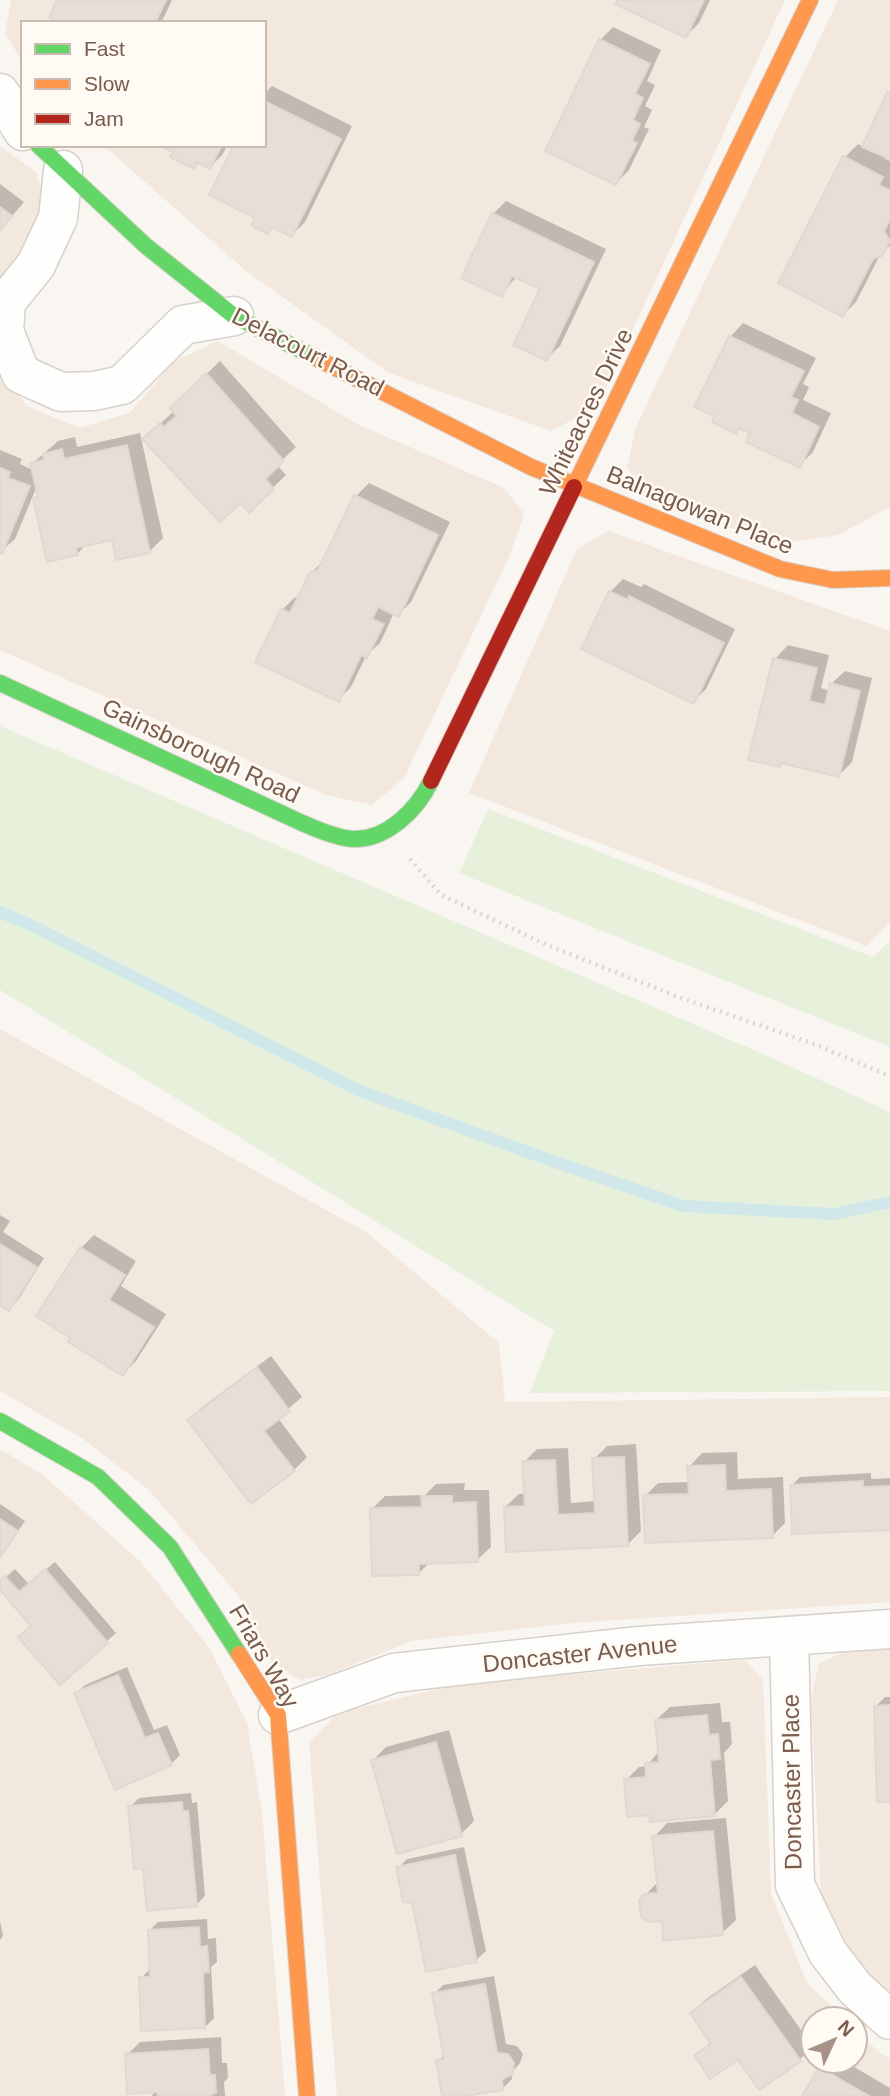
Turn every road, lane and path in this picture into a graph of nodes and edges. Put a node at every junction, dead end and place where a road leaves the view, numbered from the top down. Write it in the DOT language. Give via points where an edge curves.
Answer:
graph roads {
  1 [pos="810,0"];
  2 [pos="0,93"];
  3 [pos="21,128"];
  4 [pos="50,158"];
  5 [pos="234,316"];
  6 [pos="577,485"];
  7 [pos="890,579"];
  8 [pos="0,683"];
  9 [pos="387,831"];
  10 [pos="890,1076"];
  11 [pos="0,1421"];
  12 [pos="890,1629"];
  13 [pos="789,1637"];
  14 [pos="278,1715"];
  15 [pos="890,2020"];
  16 [pos="307,2096"];
  1 -- 6 [label="street, Whiteacres Drive"];
  2 -- 3 [label="street"];
  4 -- 5 [label="street, Delacourt Road" via="146,246"];
  4 -- 5 [label="street" via="58,218 36,265 6,302 4,331 21,374 61,392 122,385 183,325"];
  5 -- 6 [label="street, Delacourt Road" via="531,467"];
  6 -- 7 [label="street, Balnagowan Place" via="780,569 833,580"];
  6 -- 9 [label="street, Whiteacres Drive" via="426,792"];
  8 -- 9 [label="street, Gainsborough Road" via="339,838 364,840"];
  9 -- 10 [label="path" via="441,895 547,945"];
  11 -- 14 [label="street, Friars Way" via="98,1477 170,1547"];
  12 -- 13 [label="street, Doncaster Avenue"];
  13 -- 14 [label="street, Doncaster Avenue" via="639,1646 394,1673"];
  13 -- 15 [label="street, Doncaster Place" via="795,1885 828,1954 855,1988"];
  14 -- 16 [label="street, Friars Way"];
}
